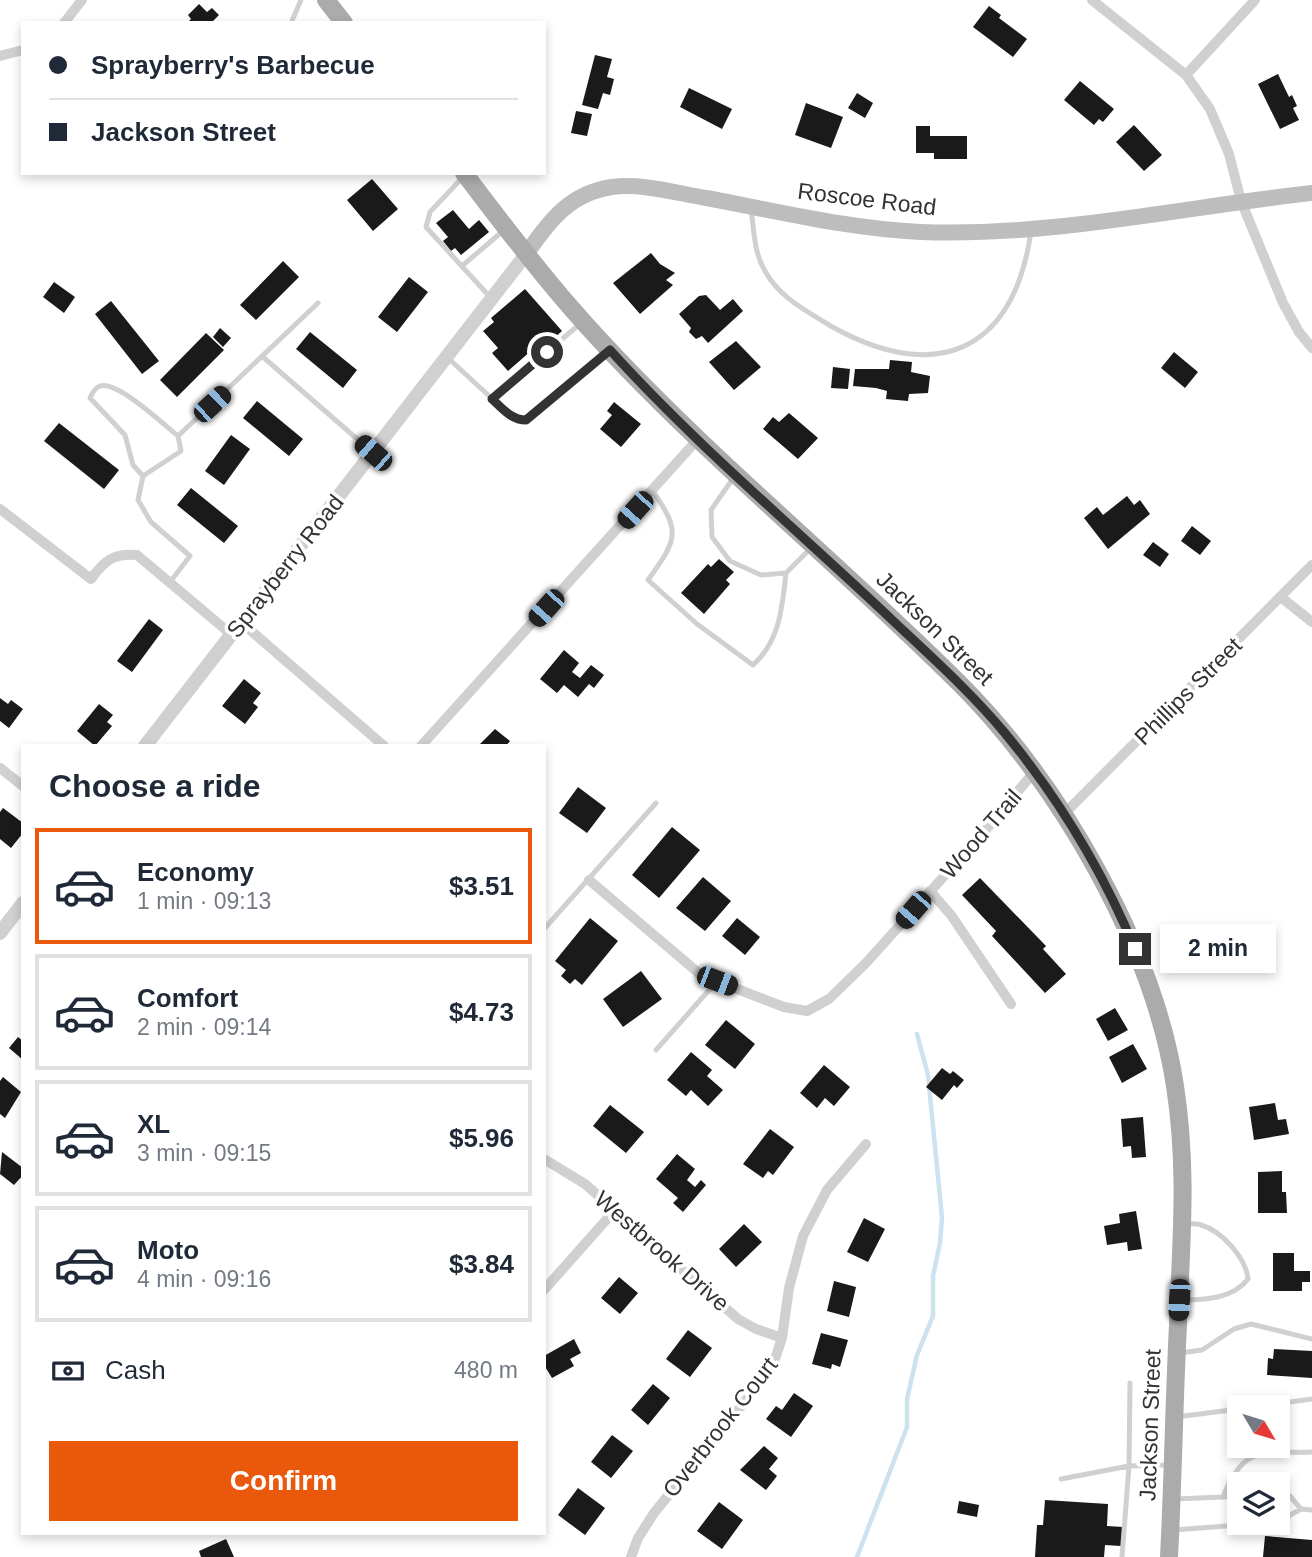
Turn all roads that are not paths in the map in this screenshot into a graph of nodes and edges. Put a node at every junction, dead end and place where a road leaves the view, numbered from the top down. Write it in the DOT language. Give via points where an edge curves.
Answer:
graph roads {
  1 [pos="82,0"];
  2 [pos="301,0"];
  3 [pos="326,0"];
  4 [pos="1091,0"];
  5 [pos="1255,0"];
  6 [pos="66,21"];
  7 [pos="292,21"];
  8 [pos="342,21"];
  9 [pos="21,51"];
  10 [pos="0,57"];
  11 [pos="1186,75"];
  12 [pos="463,175"];
  13 [pos="465,175"];
  14 [pos="1312,193"];
  15 [pos="1241,201"];
  16 [pos="751,206"];
  17 [pos="507,228"];
  18 [pos="1031,228"];
  19 [pos="527,253"];
  20 [pos="462,266"];
  21 [pos="492,299"];
  22 [pos="318,303"];
  23 [pos="583,321"];
  24 [pos="1312,348"];
  25 [pos="610,350"];
  26 [pos="264,357"];
  27 [pos="447,357"];
  28 [pos="492,399"];
  29 [pos="178,436"];
  30 [pos="698,439"];
  31 [pos="373,453"];
  32 [pos="736,474"];
  33 [pos="143,476"];
  34 [pos="652,490"];
  35 [pos="0,509"];
  36 [pos="813,546"];
  37 [pos="1312,565"];
  38 [pos="786,573"];
  39 [pos="170,582"];
  40 [pos="1282,598"];
  41 [pos="1312,622"];
  42 [pos="237,629"];
  43 [pos="147,744"];
  44 [pos="381,744"];
  45 [pos="423,744"];
  46 [pos="0,768"];
  47 [pos="1034,772"];
  48 [pos="21,784"];
  49 [pos="656,803"];
  50 [pos="1063,815"];
  51 [pos="589,880"];
  52 [pos="930,891"];
  53 [pos="21,906"];
  54 [pos="546,927"];
  55 [pos="0,933"];
  56 [pos="717,981"];
  57 [pos="1011,1004"];
  58 [pos="656,1050"];
  59 [pos="866,1144"];
  60 [pos="546,1160"];
  61 [pos="615,1210"];
  62 [pos="1184,1224"];
  63 [pos="546,1288"];
  64 [pos="1179,1300"];
  65 [pos="782,1338"];
  66 [pos="1312,1339"];
  67 [pos="1176,1353"];
  68 [pos="1130,1383"];
  69 [pos="1312,1399"];
  70 [pos="1290,1402"];
  71 [pos="1227,1411"];
  72 [pos="1176,1417"];
  73 [pos="1312,1452"];
  74 [pos="1174,1465"];
  75 [pos="1129,1466"];
  76 [pos="1061,1479"];
  77 [pos="1290,1496"];
  78 [pos="1223,1497"];
  79 [pos="1227,1497"];
  80 [pos="1171,1499"];
  81 [pos="1301,1509"];
  82 [pos="1312,1510"];
  83 [pos="1290,1515"];
  84 [pos="1227,1526"];
  85 [pos="1171,1531"];
  86 [pos="631,1557"];
  87 [pos="1122,1557"];
  88 [pos="1169,1557"];
  1 -- 6 [label="street"];
  2 -- 7 [label="lane"];
  3 -- 8 [label="main road"];
  4 -- 11 [label="street"];
  5 -- 11 [label="street"];
  9 -- 10 [label="street"];
  11 -- 15 [label="street" via="1221,132"];
  12 -- 20 [label="lane" via="426,219 426,226"];
  13 -- 17 [label="main road, Jackson Street"];
  14 -- 15 [label="main road, Roscoe Road"];
  15 -- 18 [label="main road, Roscoe Road"];
  15 -- 24 [label="street" via="1283,303"];
  16 -- 18 [label="main road, Roscoe Road" via="922,232"];
  16 -- 18 [label="lane" via="760,261 791,302 865,343 926,354 943,354 973,344 995,324 1023,275"];
  16 -- 19 [label="main road, Roscoe Road" via="653,189 612,187 563,208"];
  17 -- 19 [label="main road, Jackson Street"];
  17 -- 20 [label="lane"];
  19 -- 21 [label="street, Sprayberry Road"];
  19 -- 23 [label="main road, Jackson Street"];
  20 -- 21 [label="lane"];
  21 -- 27 [label="street, Sprayberry Road"];
  22 -- 26 [label="lane"];
  23 -- 25 [label="main road, Jackson Street"];
  23 -- 28 [label="lane"];
  25 -- 28 [label="lane" via="526,420 511,416"];
  25 -- 30 [label="main road, Jackson Street"];
  26 -- 29 [label="lane"];
  26 -- 31 [label="lane"];
  27 -- 28 [label="lane"];
  27 -- 31 [label="street, Sprayberry Road"];
  29 -- 33 [label="lane" via="181,451"];
  29 -- 33 [label="lane" via="115,387 95,389 90,398 125,435 132,465"];
  30 -- 32 [label="main road, Jackson Street"];
  30 -- 34 [label="street"];
  31 -- 42 [label="street, Sprayberry Road"];
  32 -- 36 [label="main road, Jackson Street"];
  32 -- 38 [label="lane" via="710,510 712,537 730,561 761,575"];
  33 -- 39 [label="lane" via="138,500 151,522 190,556"];
  34 -- 38 [label="lane" via="671,518 671,547 648,580 753,665 767,652 782,615"];
  34 -- 45 [label="street"];
  35 -- 39 [label="street" via="91,579 104,561 120,553 137,555"];
  36 -- 38 [label="lane"];
  36 -- 47 [label="main road, Jackson Street" via="961,684"];
  37 -- 40 [label="street, Phillips Street"];
  39 -- 42 [label="street"];
  40 -- 41 [label="street"];
  40 -- 50 [label="street, Phillips Street"];
  42 -- 43 [label="street, Sprayberry Road"];
  42 -- 44 [label="street"];
  46 -- 48 [label="street"];
  47 -- 50 [label="main road, Jackson Street"];
  47 -- 52 [label="street, Wood Trail"];
  49 -- 51 [label="lane"];
  50 -- 62 [label="main road, Jackson Street" via="1126,927 1153,992 1175,1083 1184,1166"];
  51 -- 54 [label="lane"];
  51 -- 56 [label="street" via="674,955"];
  52 -- 56 [label="street, Wood Trail" via="866,963 829,999 807,1011"];
  52 -- 57 [label="street"];
  53 -- 55 [label="street"];
  56 -- 58 [label="lane"];
  59 -- 65 [label="street, Overbrook Court" via="827,1190 803,1236"];
  60 -- 61 [label="street, Westbrook Drive" via="568,1171"];
  61 -- 63 [label="street"];
  61 -- 65 [label="street, Westbrook Drive" via="738,1319"];
  62 -- 64 [label="main road, Jackson Street"];
  62 -- 64 [label="lane" via="1202,1225 1217,1234 1237,1252 1248,1279 1230,1293"];
  64 -- 67 [label="main road, Jackson Street"];
  65 -- 86 [label="street, Overbrook Court" via="772,1368 654,1514"];
  66 -- 67 [label="lane" via="1251,1324 1234,1329 1202,1350"];
  67 -- 72 [label="main road, Jackson Street"];
  68 -- 75 [label="lane"];
  69 -- 70 [label="lane"];
  71 -- 72 [label="lane"];
  72 -- 74 [label="main road, Jackson Street"];
  73 -- 78 [label="lane" via="1255,1454 1242,1461"];
  74 -- 75 [label="lane"];
  74 -- 80 [label="main road, Jackson Street"];
  75 -- 76 [label="lane"];
  75 -- 87 [label="lane"];
  77 -- 81 [label="lane"];
  78 -- 79 [label="lane"];
  78 -- 80 [label="lane"];
  80 -- 85 [label="main road, Jackson Street"];
  81 -- 82 [label="lane"];
  81 -- 83 [label="lane"];
  84 -- 85 [label="lane"];
  85 -- 88 [label="main road, Jackson Street"];
}
